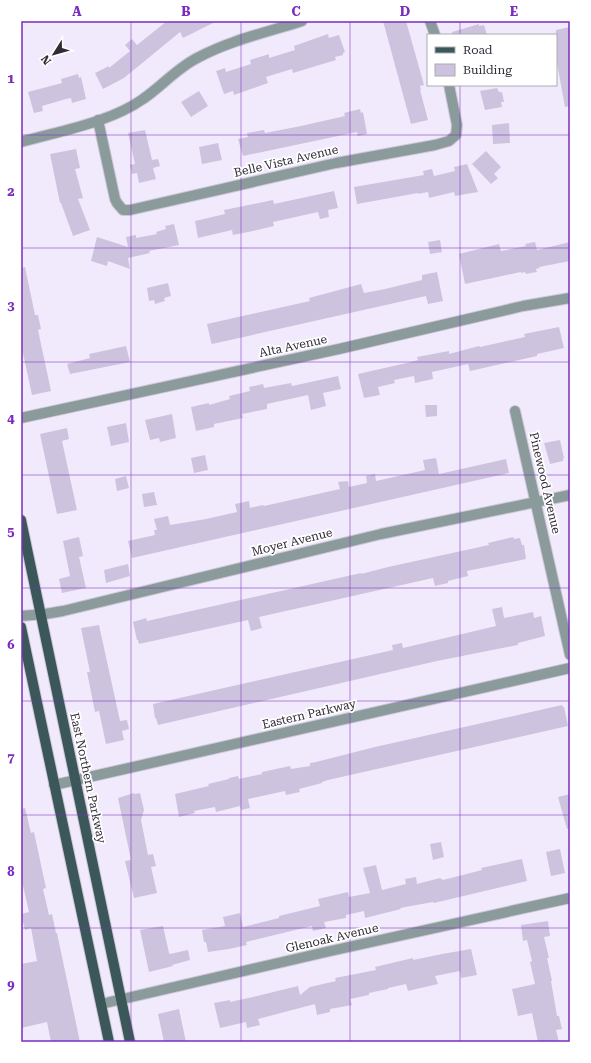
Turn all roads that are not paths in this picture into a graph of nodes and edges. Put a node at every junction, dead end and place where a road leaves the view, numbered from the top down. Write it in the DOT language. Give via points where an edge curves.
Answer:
graph roads {
  1 [pos="302,21"];
  2 [pos="430,21"];
  3 [pos="435,34"];
  4 [pos="449,86"];
  5 [pos="98,120"];
  6 [pos="21,142"];
  7 [pos="570,298"];
  8 [pos="515,411"];
  9 [pos="21,418"];
  10 [pos="570,495"];
  11 [pos="536,502"];
  12 [pos="21,520"];
  13 [pos="40,615"];
  14 [pos="21,616"];
  15 [pos="21,627"];
  16 [pos="570,654"];
  17 [pos="570,668"];
  18 [pos="75,780"];
  19 [pos="54,785"];
  20 [pos="570,898"];
  21 [pos="121,1000"];
  22 [pos="101,1004"];
  23 [pos="109,1042"];
  24 [pos="130,1042"];
  1 -- 5 [label="street" via="197,58 143,99"];
  2 -- 3 [label="street"];
  4 -- 5 [label="street, Belle Vista Avenue" via="458,125 456,135 449,141 336,163 130,210 123,210 116,203"];
  5 -- 6 [label="street"];
  7 -- 9 [label="street, Alta Avenue" via="523,306"];
  8 -- 11 [label="street, Pinewood Avenue"];
  10 -- 11 [label="street, Moyer Avenue"];
  11 -- 13 [label="street, Moyer Avenue" via="382,534"];
  11 -- 16 [label="street, Pinewood Avenue"];
  12 -- 13 [label="main road, East Northern Parkway"];
  13 -- 14 [label="street, Moyer Avenue"];
  13 -- 18 [label="main road, East Northern Parkway"];
  15 -- 19 [label="main road"];
  17 -- 18 [label="street, Eastern Parkway"];
  18 -- 19 [label="street, Eastern Parkway"];
  18 -- 21 [label="main road, East Northern Parkway"];
  19 -- 22 [label="main road"];
  20 -- 21 [label="street, Glenoak Avenue"];
  21 -- 22 [label="street, Glenoak Avenue"];
  21 -- 24 [label="main road, East Northern Parkway"];
  22 -- 23 [label="main road"];
}
